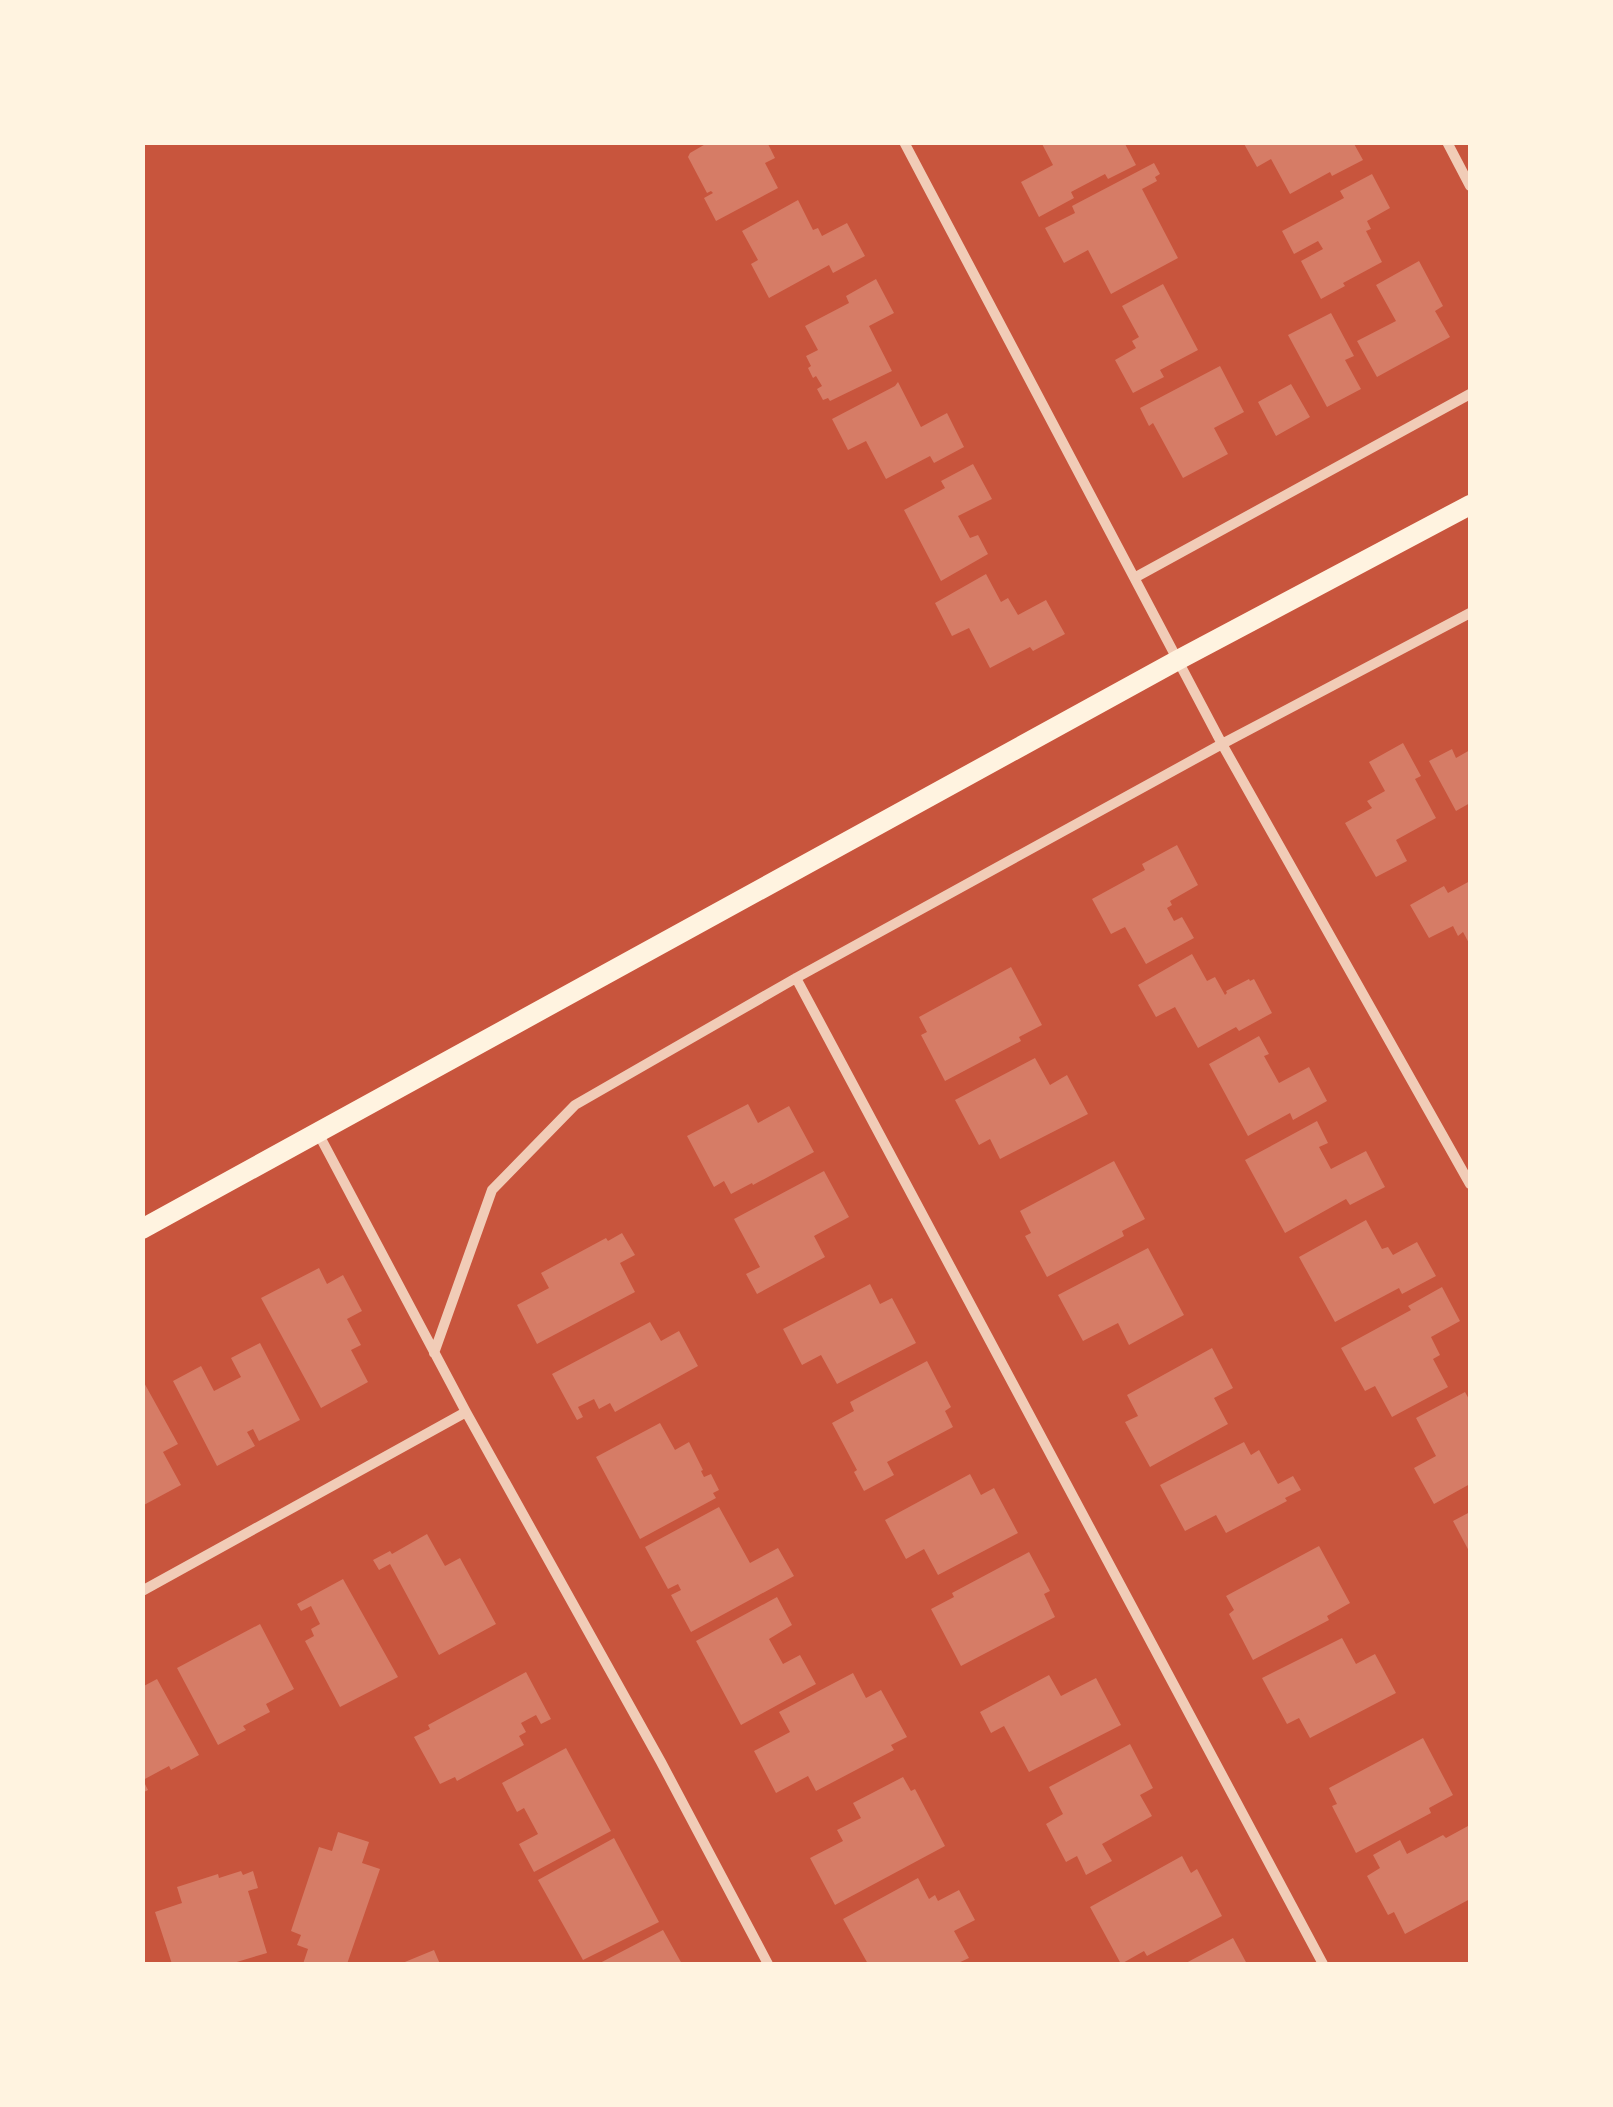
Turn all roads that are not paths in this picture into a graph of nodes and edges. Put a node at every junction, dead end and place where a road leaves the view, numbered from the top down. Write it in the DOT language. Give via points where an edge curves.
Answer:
graph roads {
  1 [pos="904,142"];
  2 [pos="1447,142"];
  3 [pos="1470,186"];
  4 [pos="1470,394"];
  5 [pos="1470,505"];
  6 [pos="1136,577"];
  7 [pos="1470,613"];
  8 [pos="1178,660"];
  9 [pos="1222,744"];
  10 [pos="796,978"];
  11 [pos="318,1133"];
  12 [pos="1470,1184"];
  13 [pos="142,1229"];
  14 [pos="434,1352"];
  15 [pos="466,1412"];
  16 [pos="142,1591"];
  17 [pos="768,1964"];
  18 [pos="1322,1964"];
  1 -- 6 [label="street"];
  2 -- 3 [label="street"];
  4 -- 6 [label="street"];
  5 -- 8 [label="main road"];
  6 -- 8 [label="street"];
  7 -- 9 [label="street"];
  8 -- 9 [label="street"];
  8 -- 11 [label="main road"];
  9 -- 10 [label="street"];
  9 -- 12 [label="street"];
  10 -- 14 [label="street" via="574,1105 492,1190"];
  10 -- 18 [label="street"];
  11 -- 13 [label="main road"];
  11 -- 14 [label="street"];
  14 -- 15 [label="street"];
  15 -- 16 [label="street"];
  15 -- 17 [label="street"];
}
